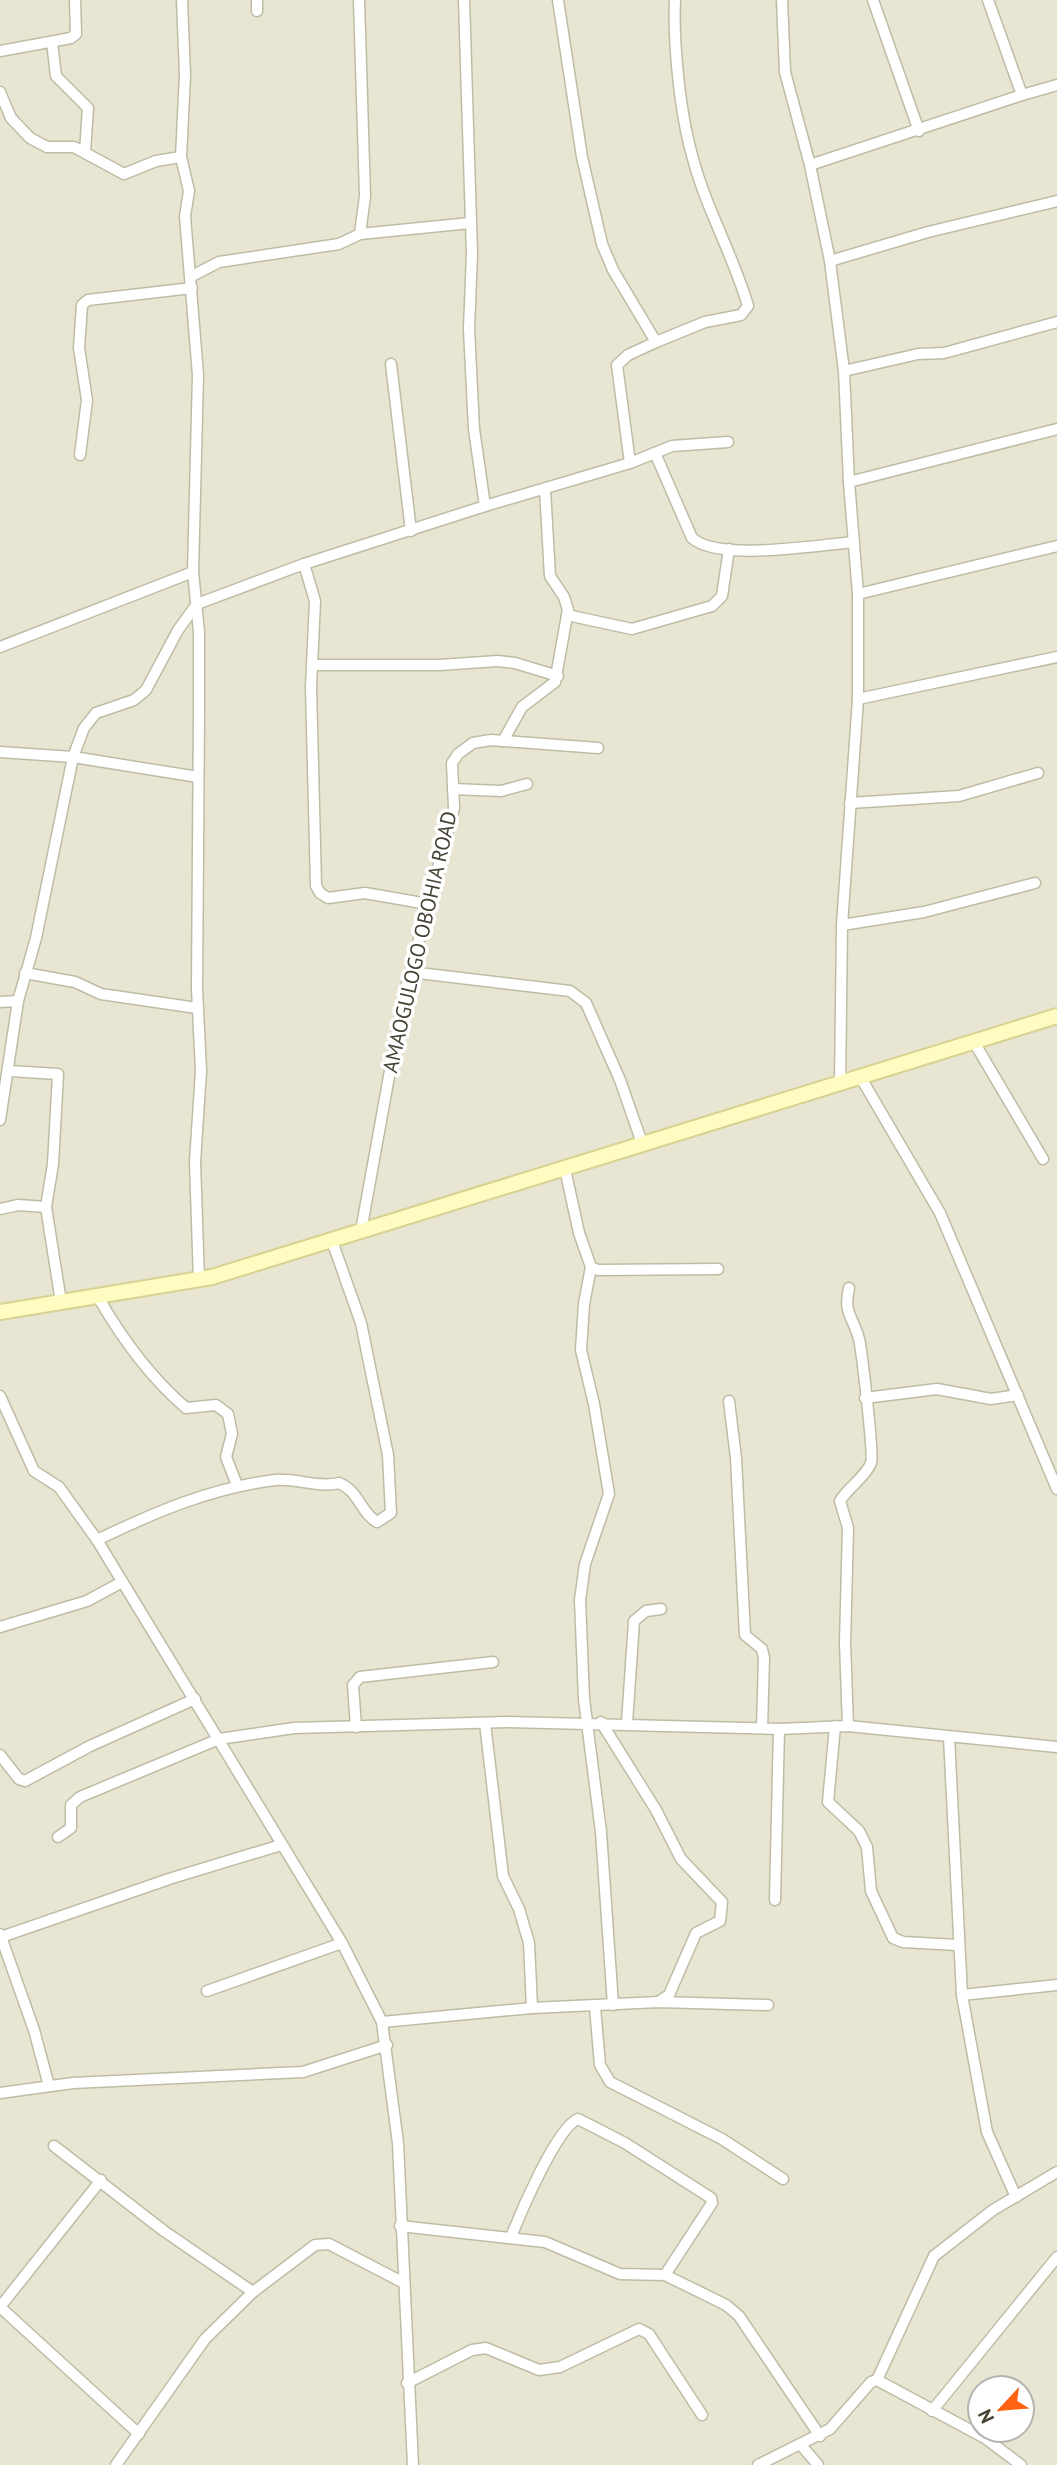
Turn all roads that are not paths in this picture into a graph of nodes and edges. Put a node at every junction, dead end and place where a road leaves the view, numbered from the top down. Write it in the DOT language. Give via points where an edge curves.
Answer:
graph roads {
  1 [pos="75,0"];
  2 [pos="182,0"];
  3 [pos="359,0"];
  4 [pos="464,0"];
  5 [pos="558,0"];
  6 [pos="675,0"];
  7 [pos="782,0"];
  8 [pos="873,0"];
  9 [pos="988,0"];
  10 [pos="52,42"];
  11 [pos="0,51"];
  12 [pos="1057,85"];
  13 [pos="0,92"];
  14 [pos="1023,95"];
  15 [pos="11,118"];
  16 [pos="0,124"];
  17 [pos="919,131"];
  18 [pos="85,152"];
  19 [pos="181,158"];
  20 [pos="810,165"];
  21 [pos="1057,201"];
  22 [pos="470,223"];
  23 [pos="360,234"];
  24 [pos="830,261"];
  25 [pos="191,276"];
  26 [pos="192,288"];
  27 [pos="1057,322"];
  28 [pos="656,342"];
  29 [pos="391,364"];
  30 [pos="844,371"];
  31 [pos="1057,429"];
  32 [pos="728,442"];
  33 [pos="655,453"];
  34 [pos="80,455"];
  35 [pos="630,463"];
  36 [pos="849,482"];
  37 [pos="545,489"];
  38 [pos="485,506"];
  39 [pos="411,531"];
  40 [pos="854,542"];
  41 [pos="1057,546"];
  42 [pos="729,549"];
  43 [pos="304,564"];
  44 [pos="193,572"];
  45 [pos="858,594"];
  46 [pos="197,604"];
  47 [pos="567,615"];
  48 [pos="0,647"];
  49 [pos="1057,657"];
  50 [pos="313,665"];
  51 [pos="558,676"];
  52 [pos="858,699"];
  53 [pos="503,741"];
  54 [pos="598,748"];
  55 [pos="0,752"];
  56 [pos="73,757"];
  57 [pos="1038,772"];
  58 [pos="198,777"];
  59 [pos="527,785"];
  60 [pos="453,789"];
  61 [pos="850,803"];
  62 [pos="1035,883"];
  63 [pos="428,904"];
  64 [pos="842,925"];
  65 [pos="410,972"];
  66 [pos="25,973"];
  67 [pos="0,1002"];
  68 [pos="18,1002"];
  69 [pos="197,1009"];
  70 [pos="1057,1016"];
  71 [pos="974,1042"];
  72 [pos="10,1071"];
  73 [pos="861,1078"];
  74 [pos="840,1084"];
  75 [pos="0,1121"];
  76 [pos="642,1143"];
  77 [pos="1043,1159"];
  78 [pos="565,1169"];
  79 [pos="46,1207"];
  80 [pos="0,1209"];
  81 [pos="361,1231"];
  82 [pos="332,1241"];
  83 [pos="591,1267"];
  84 [pos="718,1269"];
  85 [pos="199,1280"];
  86 [pos="849,1288"];
  87 [pos="97,1297"];
  88 [pos="61,1302"];
  89 [pos="0,1312"];
  90 [pos="1018,1395"];
  91 [pos="0,1396"];
  92 [pos="865,1398"];
  93 [pos="729,1401"];
  94 [pos="237,1485"];
  95 [pos="1057,1489"];
  96 [pos="97,1540"];
  97 [pos="122,1581"];
  98 [pos="661,1609"];
  99 [pos="0,1627"];
  100 [pos="493,1662"];
  101 [pos="195,1699"];
  102 [pos="587,1722"];
  103 [pos="601,1722"];
  104 [pos="485,1723"];
  105 [pos="627,1723"];
  106 [pos="835,1726"];
  107 [pos="848,1726"];
  108 [pos="356,1727"];
  109 [pos="762,1728"];
  110 [pos="779,1729"];
  111 [pos="949,1737"];
  112 [pos="219,1739"];
  113 [pos="1057,1747"];
  114 [pos="0,1755"];
  115 [pos="58,1837"];
  116 [pos="281,1845"];
  117 [pos="775,1900"];
  118 [pos="1,1935"];
  119 [pos="342,1943"];
  120 [pos="957,1944"];
  121 [pos="1057,1985"];
  122 [pos="207,1992"];
  123 [pos="962,1995"];
  124 [pos="659,2002"];
  125 [pos="768,2004"];
  126 [pos="613,2005"];
  127 [pos="596,2007"];
  128 [pos="532,2008"];
  129 [pos="382,2022"];
  130 [pos="387,2045"];
  131 [pos="49,2086"];
  132 [pos="0,2093"];
  133 [pos="54,2146"];
  134 [pos="1057,2172"];
  135 [pos="783,2179"];
  136 [pos="101,2180"];
  137 [pos="1016,2197"];
  138 [pos="400,2226"];
  139 [pos="511,2237"];
  140 [pos="1057,2257"];
  141 [pos="665,2275"];
  142 [pos="402,2282"];
  143 [pos="253,2292"];
  144 [pos="877,2380"];
  145 [pos="407,2383"];
  146 [pos="932,2411"];
  147 [pos="702,2415"];
  148 [pos="139,2434"];
  149 [pos="820,2436"];
  150 [pos="801,2445"];
  151 [pos="116,2465"];
  152 [pos="414,2465"];
  153 [pos="758,2465"];
  154 [pos="818,2465"];
  155 [pos="1021,2465"];
  1 -- 10 [label="street" via="76,34"];
  2 -- 19 [label="street"];
  3 -- 23 [label="street" via="365,196"];
  4 -- 22 [label="street"];
  5 -- 28 [label="street" via="577,132 602,244"];
  6 -- 28 [label="street" via="674,33 691,153 736,263 748,306 741,315 705,322"];
  7 -- 20 [label="street" via="785,72"];
  8 -- 17 [label="street"];
  9 -- 14 [label="street"];
  10 -- 11 [label="street"];
  10 -- 18 [label="street" via="56,76 88,108"];
  12 -- 14 [label="street"];
  13 -- 15 [label="street"];
  14 -- 17 [label="street"];
  15 -- 16 [label="street"];
  15 -- 18 [label="street" via="39,144"];
  17 -- 20 [label="street"];
  18 -- 19 [label="street" via="124,174 156,161"];
  19 -- 25 [label="street" via="189,191 185,216"];
  20 -- 24 [label="street"];
  21 -- 24 [label="street"];
  22 -- 23 [label="street"];
  22 -- 38 [label="street" via="474,429"];
  23 -- 25 [label="street" via="339,244 219,261"];
  24 -- 30 [label="street"];
  25 -- 26 [label="street"];
  26 -- 34 [label="street" via="88,300 82,305 79,348 87,400"];
  26 -- 44 [label="street" via="198,388"];
  27 -- 30 [label="street" via="944,353 918,354"];
  28 -- 35 [label="street" via="617,365"];
  29 -- 39 [label="street"];
  30 -- 36 [label="street"];
  31 -- 36 [label="street"];
  32 -- 33 [label="street" via="672,446"];
  33 -- 35 [label="street"];
  33 -- 42 [label="street" via="692,538 702,545"];
  35 -- 37 [label="street"];
  36 -- 40 [label="street"];
  37 -- 38 [label="street"];
  37 -- 47 [label="street" via="550,576 564,597"];
  38 -- 39 [label="street"];
  39 -- 43 [label="street"];
  40 -- 42 [label="street"];
  40 -- 45 [label="street"];
  41 -- 45 [label="street"];
  42 -- 47 [label="street" via="722,596 712,606 632,629"];
  43 -- 46 [label="street"];
  43 -- 50 [label="street" via="315,601"];
  44 -- 46 [label="street"];
  44 -- 48 [label="street"];
  45 -- 52 [label="street"];
  46 -- 56 [label="street" via="146,690 134,700 96,713"];
  46 -- 58 [label="street"];
  47 -- 51 [label="street"];
  49 -- 52 [label="street"];
  50 -- 51 [label="street" via="498,661"];
  50 -- 63 [label="street" via="314,849 320,893 328,898 365,893"];
  51 -- 53 [label="street" via="552,687 522,707"];
  52 -- 61 [label="street"];
  53 -- 54 [label="street, AMAOGULOGO OBOHIA ROAD"];
  53 -- 60 [label="street, AMAOGULOGO OBOHIA ROAD" via="473,743 458,754 452,763"];
  55 -- 56 [label="street"];
  56 -- 58 [label="street"];
  56 -- 66 [label="street"];
  57 -- 61 [label="street" via="959,796"];
  58 -- 69 [label="street"];
  59 -- 60 [label="street" via="501,791"];
  60 -- 63 [label="street, AMAOGULOGO OBOHIA ROAD" via="449,828"];
  61 -- 64 [label="street"];
  62 -- 64 [label="street" via="924,912"];
  63 -- 65 [label="street, AMAOGULOGO OBOHIA ROAD"];
  64 -- 74 [label="street"];
  65 -- 76 [label="street" via="570,991 580,996 620,1080"];
  65 -- 81 [label="street, AMAOGULOGO OBOHIA ROAD"];
  66 -- 68 [label="street"];
  66 -- 69 [label="street" via="75,982 102,994"];
  67 -- 68 [label="street"];
  68 -- 72 [label="street"];
  69 -- 85 [label="street" via="201,1071 195,1162"];
  70 -- 71 [label="street"];
  71 -- 73 [label="street"];
  71 -- 77 [label="street"];
  72 -- 75 [label="street"];
  72 -- 79 [label="street" via="58,1074"];
  73 -- 74 [label="street"];
  73 -- 90 [label="street" via="940,1213"];
  74 -- 76 [label="street"];
  76 -- 78 [label="street"];
  78 -- 81 [label="street"];
  78 -- 83 [label="street"];
  79 -- 80 [label="street"];
  79 -- 88 [label="street"];
  81 -- 82 [label="street"];
  82 -- 85 [label="street"];
  82 -- 94 [label="street" via="361,1323 388,1455 391,1513 377,1522 351,1487 339,1483 326,1486 280,1480"];
  83 -- 84 [label="street"];
  83 -- 102 [label="street" via="581,1350 609,1494 585,1564 580,1600"];
  85 -- 87 [label="street"];
  86 -- 92 [label="street" via="846,1311 858,1336"];
  87 -- 88 [label="street"];
  87 -- 94 [label="street" via="140,1358 186,1408 216,1405 228,1414 232,1434 226,1457"];
  88 -- 89 [label="street"];
  90 -- 92 [label="street" via="991,1399 937,1389"];
  90 -- 95 [label="street"];
  91 -- 96 [label="street" via="34,1471 59,1487"];
  92 -- 107 [label="street" via="871,1463 840,1501 848,1528"];
  93 -- 109 [label="street" via="745,1635 762,1649 764,1658"];
  94 -- 96 [label="street" via="171,1506"];
  96 -- 97 [label="street"];
  97 -- 99 [label="street" via="87,1601"];
  97 -- 101 [label="street"];
  98 -- 105 [label="street" via="646,1611 634,1621"];
  100 -- 108 [label="street" via="360,1676 353,1685"];
  101 -- 112 [label="street"];
  101 -- 114 [label="street" via="25,1781"];
  102 -- 103 [label="street"];
  102 -- 104 [label="street"];
  102 -- 126 [label="street" via="601,1832"];
  103 -- 105 [label="street"];
  103 -- 124 [label="street" via="681,1859 722,1902 720,1922 696,1933 669,1995"];
  104 -- 108 [label="street"];
  104 -- 128 [label="street" via="503,1876 529,1943"];
  105 -- 109 [label="street"];
  106 -- 107 [label="street"];
  106 -- 110 [label="street"];
  106 -- 120 [label="street" via="828,1802 859,1831 867,1847 871,1891 885,1925 893,1938 903,1942"];
  107 -- 111 [label="street"];
  108 -- 112 [label="street" via="269,1730"];
  109 -- 110 [label="street"];
  110 -- 117 [label="street"];
  111 -- 113 [label="street"];
  111 -- 120 [label="street"];
  112 -- 115 [label="street" via="74,1801 71,1828"];
  112 -- 116 [label="street"];
  116 -- 118 [label="street"];
  116 -- 119 [label="street"];
  118 -- 131 [label="street"];
  119 -- 122 [label="street"];
  119 -- 129 [label="street"];
  120 -- 123 [label="street"];
  121 -- 123 [label="street"];
  123 -- 137 [label="street" via="987,2132"];
  124 -- 125 [label="street"];
  124 -- 126 [label="street"];
  126 -- 127 [label="street"];
  127 -- 128 [label="street"];
  127 -- 135 [label="street" via="600,2065 610,2082 722,2139"];
  128 -- 129 [label="street"];
  129 -- 130 [label="street"];
  130 -- 131 [label="street" via="303,2072"];
  130 -- 138 [label="street" via="398,2143"];
  131 -- 132 [label="street"];
  133 -- 136 [label="street"];
  134 -- 137 [label="street"];
  136 -- 143 [label="street" via="164,2231"];
  136 -- 148 [label="street" via="0,2307"];
  137 -- 144 [label="street" via="934,2256"];
  138 -- 139 [label="street"];
  138 -- 142 [label="street"];
  139 -- 141 [label="street" via="545,2242 620,2274"];
  139 -- 141 [label="street" via="565,2128 578,2119 711,2198"];
  140 -- 146 [label="street"];
  141 -- 149 [label="street" via="739,2316"];
  142 -- 143 [label="street" via="329,2244 315,2245"];
  142 -- 145 [label="street"];
  143 -- 148 [label="street" via="205,2339"];
  144 -- 146 [label="street"];
  144 -- 149 [label="street"];
  145 -- 147 [label="street" via="472,2350 486,2348 539,2370 560,2367 639,2329 649,2334"];
  145 -- 152 [label="street"];
  146 -- 155 [label="street" via="985,2438"];
  148 -- 151 [label="street"];
  149 -- 150 [label="street"];
  150 -- 153 [label="street"];
  150 -- 154 [label="street"];
}
